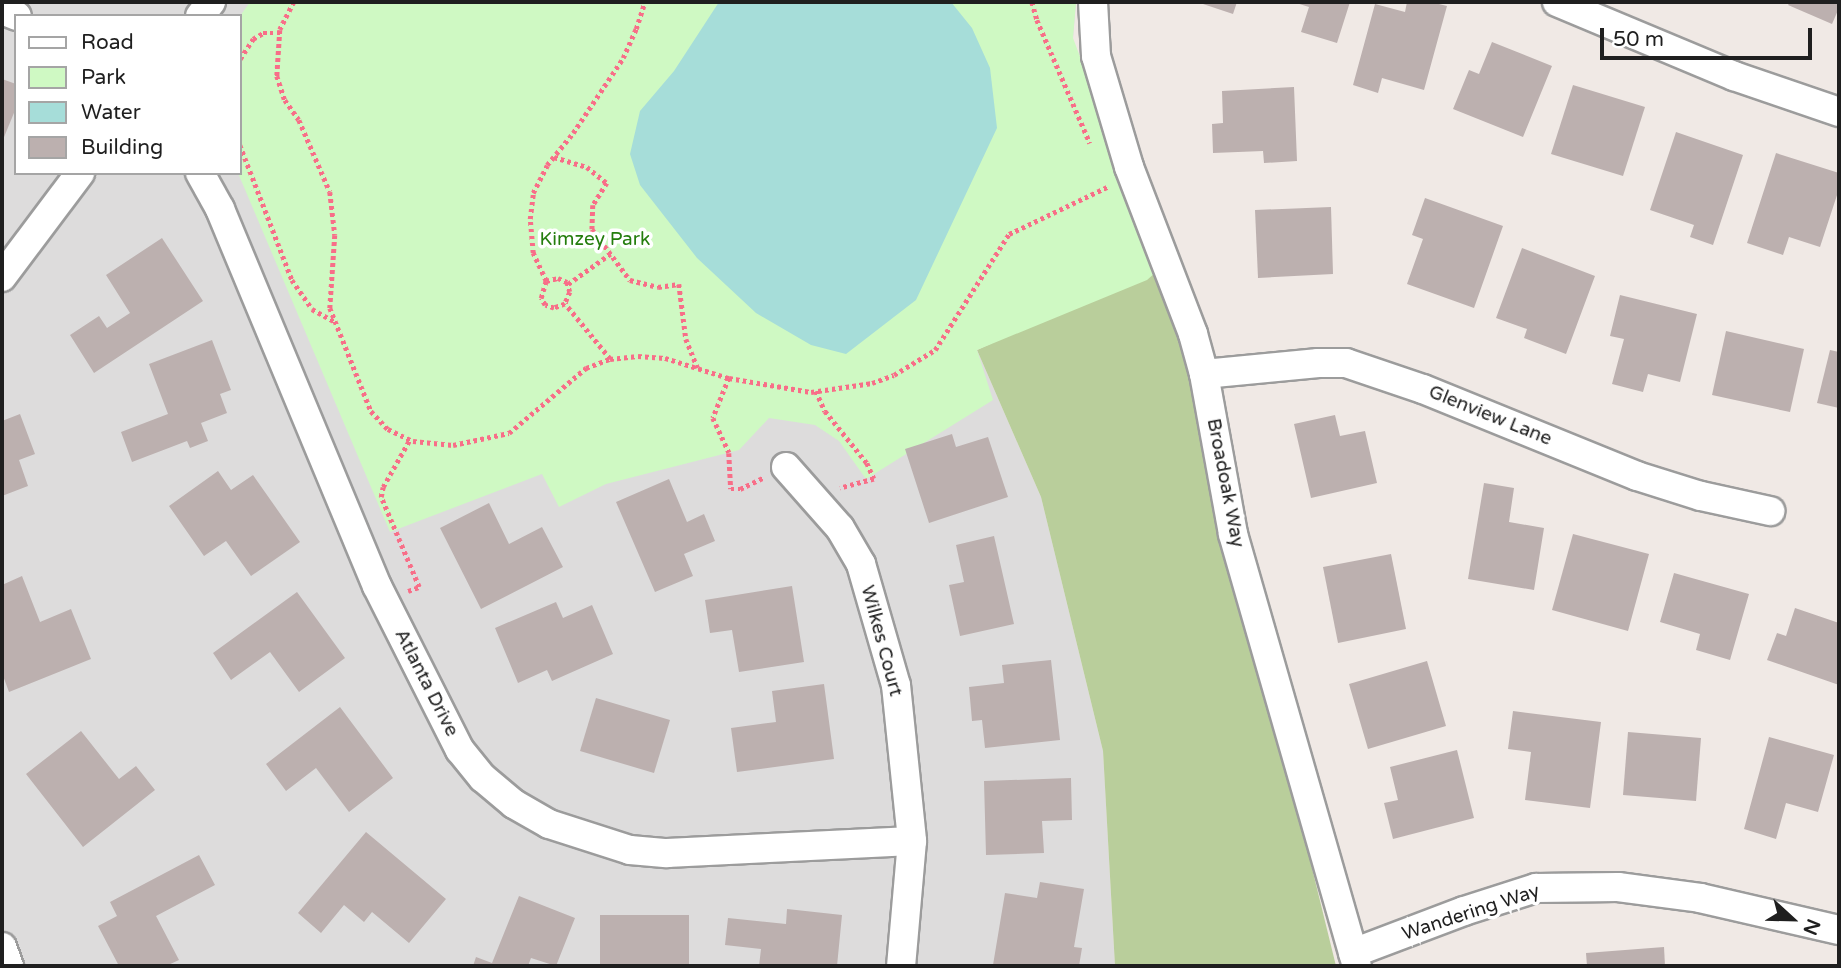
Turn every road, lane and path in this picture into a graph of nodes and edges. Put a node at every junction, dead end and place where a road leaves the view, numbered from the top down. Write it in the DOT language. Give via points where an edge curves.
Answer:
graph roads {
  1 [pos="294,2"];
  2 [pos="645,2"];
  3 [pos="1032,2"];
  4 [pos="1093,2"];
  5 [pos="1557,2"];
  6 [pos="280,33"];
  7 [pos="242,56"];
  8 [pos="1839,112"];
  9 [pos="242,150"];
  10 [pos="1093,150"];
  11 [pos="554,157"];
  12 [pos="1104,174"];
  13 [pos="78,175"];
  14 [pos="201,175"];
  15 [pos="610,254"];
  16 [pos="2,276"];
  17 [pos="546,281"];
  18 [pos="568,284"];
  19 [pos="565,304"];
  20 [pos="335,322"];
  21 [pos="610,359"];
  22 [pos="698,368"];
  23 [pos="1204,374"];
  24 [pos="729,378"];
  25 [pos="816,391"];
  26 [pos="410,439"];
  27 [pos="786,467"];
  28 [pos="812,496"];
  29 [pos="1770,511"];
  30 [pos="385,601"];
  31 [pos="912,841"];
  32 [pos="1839,930"];
  33 [pos="2,947"];
  34 [pos="1355,959"];
  35 [pos="9,966"];
  36 [pos="901,966"];
  1 -- 6 [label="path"];
  2 -- 11 [label="path" via="622,58"];
  3 -- 10 [label="path"];
  4 -- 23 [label="street, Broadoak Way" via="1096,57 1121,143"];
  5 -- 8 [label="street" via="1734,76"];
  6 -- 7 [label="path" via="263,33 253,39"];
  6 -- 20 [label="path" via="277,76 312,148 333,210 330,308"];
  9 -- 20 [label="path" via="292,280 312,309"];
  11 -- 15 [label="path" via="587,167 607,183 590,216 592,229"];
  11 -- 17 [label="path" via="533,193 530,219 533,253"];
  12 -- 25 [label="path" via="1109,186 1009,234 934,350 894,376"];
  13 -- 16 [label="street"];
  14 -- 30 [label="street, Atlanta Drive" via="220,209"];
  15 -- 18 [label="path"];
  15 -- 22 [label="path" via="630,280 658,287 679,284 686,339"];
  17 -- 18 [label="path" via="558,278"];
  17 -- 19 [label="path" via="541,298 545,305"];
  18 -- 19 [label="path"];
  19 -- 21 [label="path"];
  20 -- 26 [label="path" via="371,411 388,429"];
  21 -- 22 [label="path" via="665,358"];
  21 -- 26 [label="path" via="586,368 509,433 453,446"];
  22 -- 24 [label="path"];
  23 -- 29 [label="street, Glenview Lane" via="1346,363 1423,389 1637,476"];
  23 -- 34 [label="street, Broadoak Way" via="1234,534"];
  24 -- 25 [label="path"];
  24 -- 27 [label="path" via="713,418 729,453 731,489"];
  25 -- 28 [label="path" via="874,479"];
  26 -- 30 [label="path" via="382,497 419,587"];
  27 -- 28 [label="street, Wilkes Court"];
  28 -- 31 [label="street, Wilkes Court" via="840,528 861,564 892,673"];
  30 -- 31 [label="street, Atlanta Drive" via="460,750 483,778 514,804 549,824 630,849 667,853"];
  31 -- 36 [label="street, Wilkes Court"];
  32 -- 34 [label="street, Wandering Way" via="1618,887 1536,888 1464,911"];
  33 -- 35 [label="street"];
}
